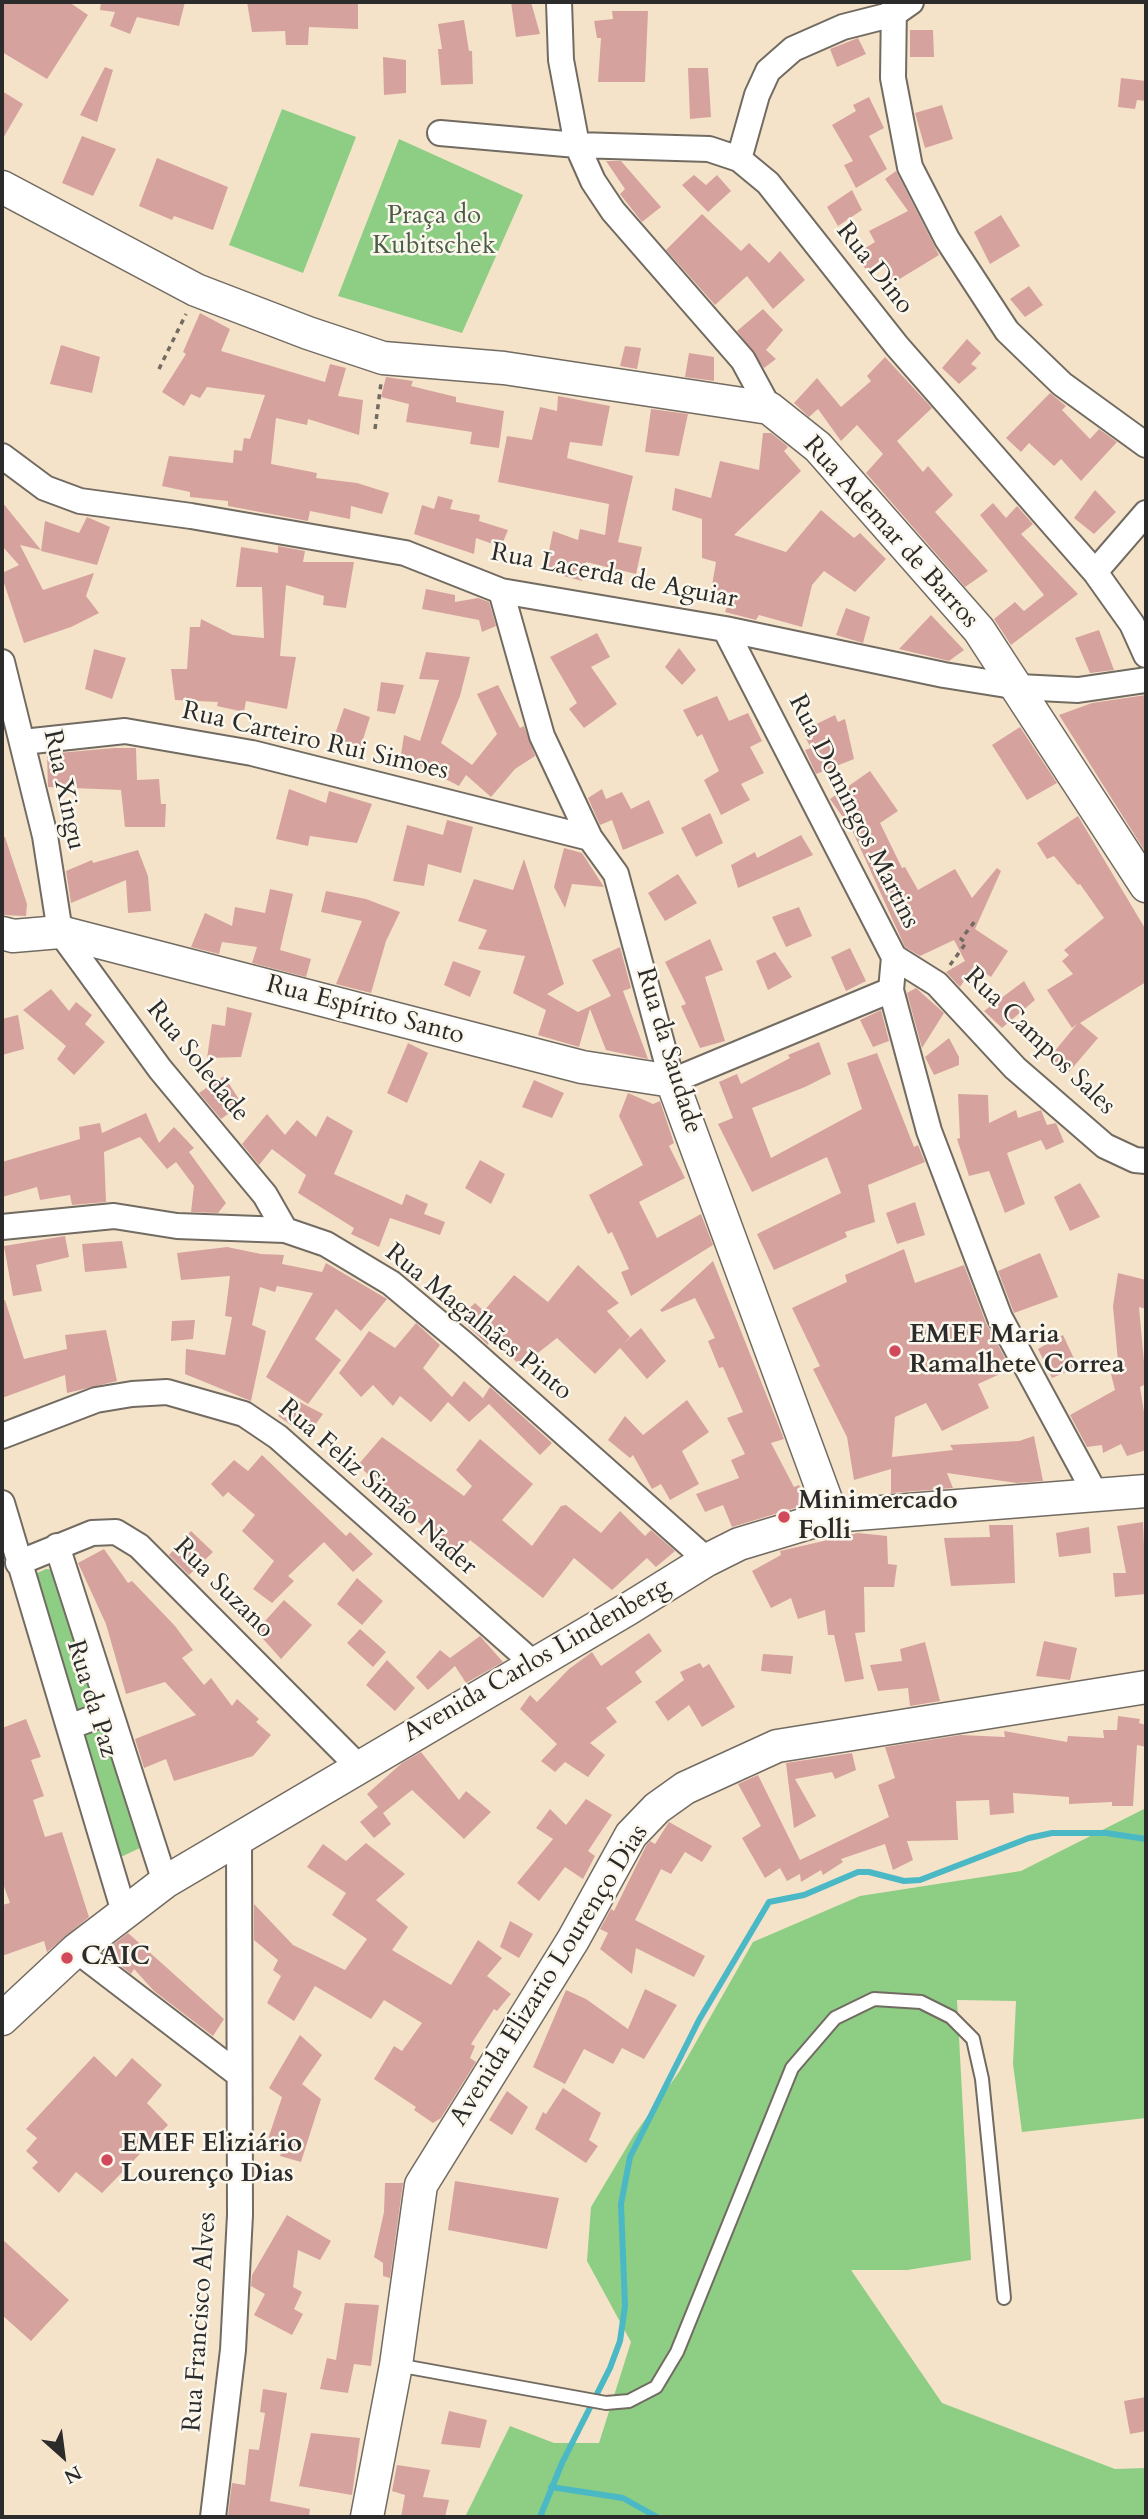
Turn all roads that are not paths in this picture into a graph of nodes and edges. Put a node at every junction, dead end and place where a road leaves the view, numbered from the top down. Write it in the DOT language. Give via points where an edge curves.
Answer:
graph roads {
  1 [pos="559,2"];
  2 [pos="900,6"];
  3 [pos="440,134"];
  4 [pos="576,145"];
  5 [pos="739,159"];
  6 [pos="2,187"];
  7 [pos="769,408"];
  8 [pos="1146,445"];
  9 [pos="2,456"];
  10 [pos="1146,513"];
  11 [pos="1095,572"];
  12 [pos="501,591"];
  13 [pos="725,629"];
  14 [pos="1146,655"];
  15 [pos="2,662"];
  16 [pos="1146,680"];
  17 [pos="1019,687"];
  18 [pos="23,742"];
  19 [pos="590,838"];
  20 [pos="1146,886"];
  21 [pos="60,932"];
  22 [pos="6,938"];
  23 [pos="894,957"];
  24 [pos="891,990"];
  25 [pos="671,1081"];
  26 [pos="1146,1161"];
  27 [pos="2,1227"];
  28 [pos="285,1230"];
  29 [pos="2,1436"];
  30 [pos="1146,1490"];
  31 [pos="1095,1493"];
  32 [pos="2,1503"];
  33 [pos="832,1516"];
  34 [pos="57,1546"];
  35 [pos="707,1560"];
  36 [pos="18,1563"];
  37 [pos="534,1664"];
  38 [pos="1146,1687"];
  39 [pos="1109,1693"];
  40 [pos="1146,1702"];
  41 [pos="109,1712"];
  42 [pos="69,1727"];
  43 [pos="358,1766"];
  44 [pos="239,1836"];
  45 [pos="165,1882"];
  46 [pos="124,1912"];
  47 [pos="76,1950"];
  48 [pos="2,2019"];
  49 [pos="238,2074"];
  50 [pos="1003,2298"];
  51 [pos="396,2365"];
  52 [pos="214,2517"];
  53 [pos="367,2517"];
  1 -- 4 [label="street, Rua Ademar de Barros" via="561,60"];
  2 -- 5 [label="street" via="793,49 768,71"];
  2 -- 8 [label="street" via="893,78 910,167 947,239 1007,331 1062,384"];
  3 -- 4 [label="street, Rua Dino"];
  4 -- 5 [label="street, Rua Dino" via="709,149"];
  4 -- 7 [label="street, Rua Ademar de Barros" via="613,211 743,360"];
  5 -- 11 [label="street, Rua Dino" via="768,183 897,346"];
  6 -- 7 [label="street" via="196,290 383,358 504,368"];
  7 -- 17 [label="street, Rua Ademar de Barros" via="818,447 979,630"];
  9 -- 12 [label="street, Rua Lacerda de Aguiar" via="45,488 80,501 405,553"];
  10 -- 11 [label="street"];
  11 -- 14 [label="street, Rua Dino" via="1132,624"];
  12 -- 13 [label="street, Rua Lacerda de Aguiar"];
  12 -- 19 [label="street, Rua da Saudade" via="542,736"];
  13 -- 17 [label="street, Rua Lacerda de Aguiar" via="944,676"];
  13 -- 23 [label="street, Rua Domingos Martins"];
  15 -- 18 [label="street, Rua Xingu"];
  16 -- 17 [label="street, Rua Lacerda de Aguiar" via="1078,690"];
  17 -- 20 [label="street, Rua Ademar de Barros"];
  18 -- 19 [label="street, Rua Carteiro Rui Simoes" via="125,731 252,753"];
  18 -- 21 [label="street, Rua Xingu" via="45,836"];
  19 -- 25 [label="street, Rua da Saudade" via="616,874"];
  21 -- 22 [label="street, Rua Espírito Santo"];
  21 -- 25 [label="street, Rua Espírito Santo" via="582,1067"];
  21 -- 28 [label="street, Rua Soledade" via="160,1069 265,1195"];
  23 -- 24 [label="street, Rua Domingos Martins"];
  23 -- 26 [label="street, Rua Campos Sales" via="937,984 1015,1068 1105,1146"];
  24 -- 25 [label="street"];
  24 -- 31 [label="street, Rua Domingos Martins" via="929,1130 1000,1318"];
  25 -- 33 [label="street, Rua da Saudade"];
  27 -- 28 [label="street, Rua Magalhães Pinto" via="114,1216 177,1226"];
  28 -- 35 [label="street, Rua Magalhães Pinto" via="326,1244 391,1283"];
  29 -- 37 [label="street, Rua Feliz Simão Nader" via="96,1400 132,1394 167,1392 244,1415 278,1437"];
  30 -- 31 [label="street, Avenida Carlos Lindenberg"];
  31 -- 33 [label="street, Avenida Carlos Lindenberg"];
  32 -- 36 [label="street, Rua da Paz"];
  33 -- 35 [label="street, Avenida Carlos Lindenberg" via="779,1530"];
  34 -- 36 [label="street, Rua Suzano"];
  34 -- 41 [label="street"];
  34 -- 43 [label="street, Rua Suzano" via="92,1533 116,1532 139,1546"];
  35 -- 37 [label="street, Avenida Carlos Lindenberg"];
  36 -- 42 [label="street, Rua da Paz"];
  37 -- 43 [label="street, Avenida Carlos Lindenberg"];
  38 -- 39 [label="street, Avenida Elizario Lourenço Dias"];
  39 -- 40 [label="street"];
  39 -- 51 [label="street, Avenida Elizario Lourenço Dias" via="777,1746 685,1788 657,1808 631,1835 573,1940 421,2185"];
  41 -- 42 [label="street"];
  41 -- 45 [label="street"];
  42 -- 46 [label="street, Rua da Paz"];
  43 -- 44 [label="street, Avenida Carlos Lindenberg"];
  44 -- 45 [label="street, Avenida Carlos Lindenberg"];
  44 -- 49 [label="street, Rua Francisco Alves"];
  45 -- 46 [label="street, Avenida Carlos Lindenberg"];
  46 -- 47 [label="street, Avenida Carlos Lindenberg"];
  47 -- 48 [label="street, Avenida Carlos Lindenberg"];
  47 -- 49 [label="street"];
  49 -- 52 [label="street, Rua Francisco Alves" via="239,2229 233,2350"];
  50 -- 51 [label="lane" via="982,2078 973,2039 951,2017 921,2002 874,1999 835,2018 792,2068 677,2353 656,2387 629,2401 606,2403"];
  51 -- 53 [label="street, Avenida Elizario Lourenço Dias"];
}
